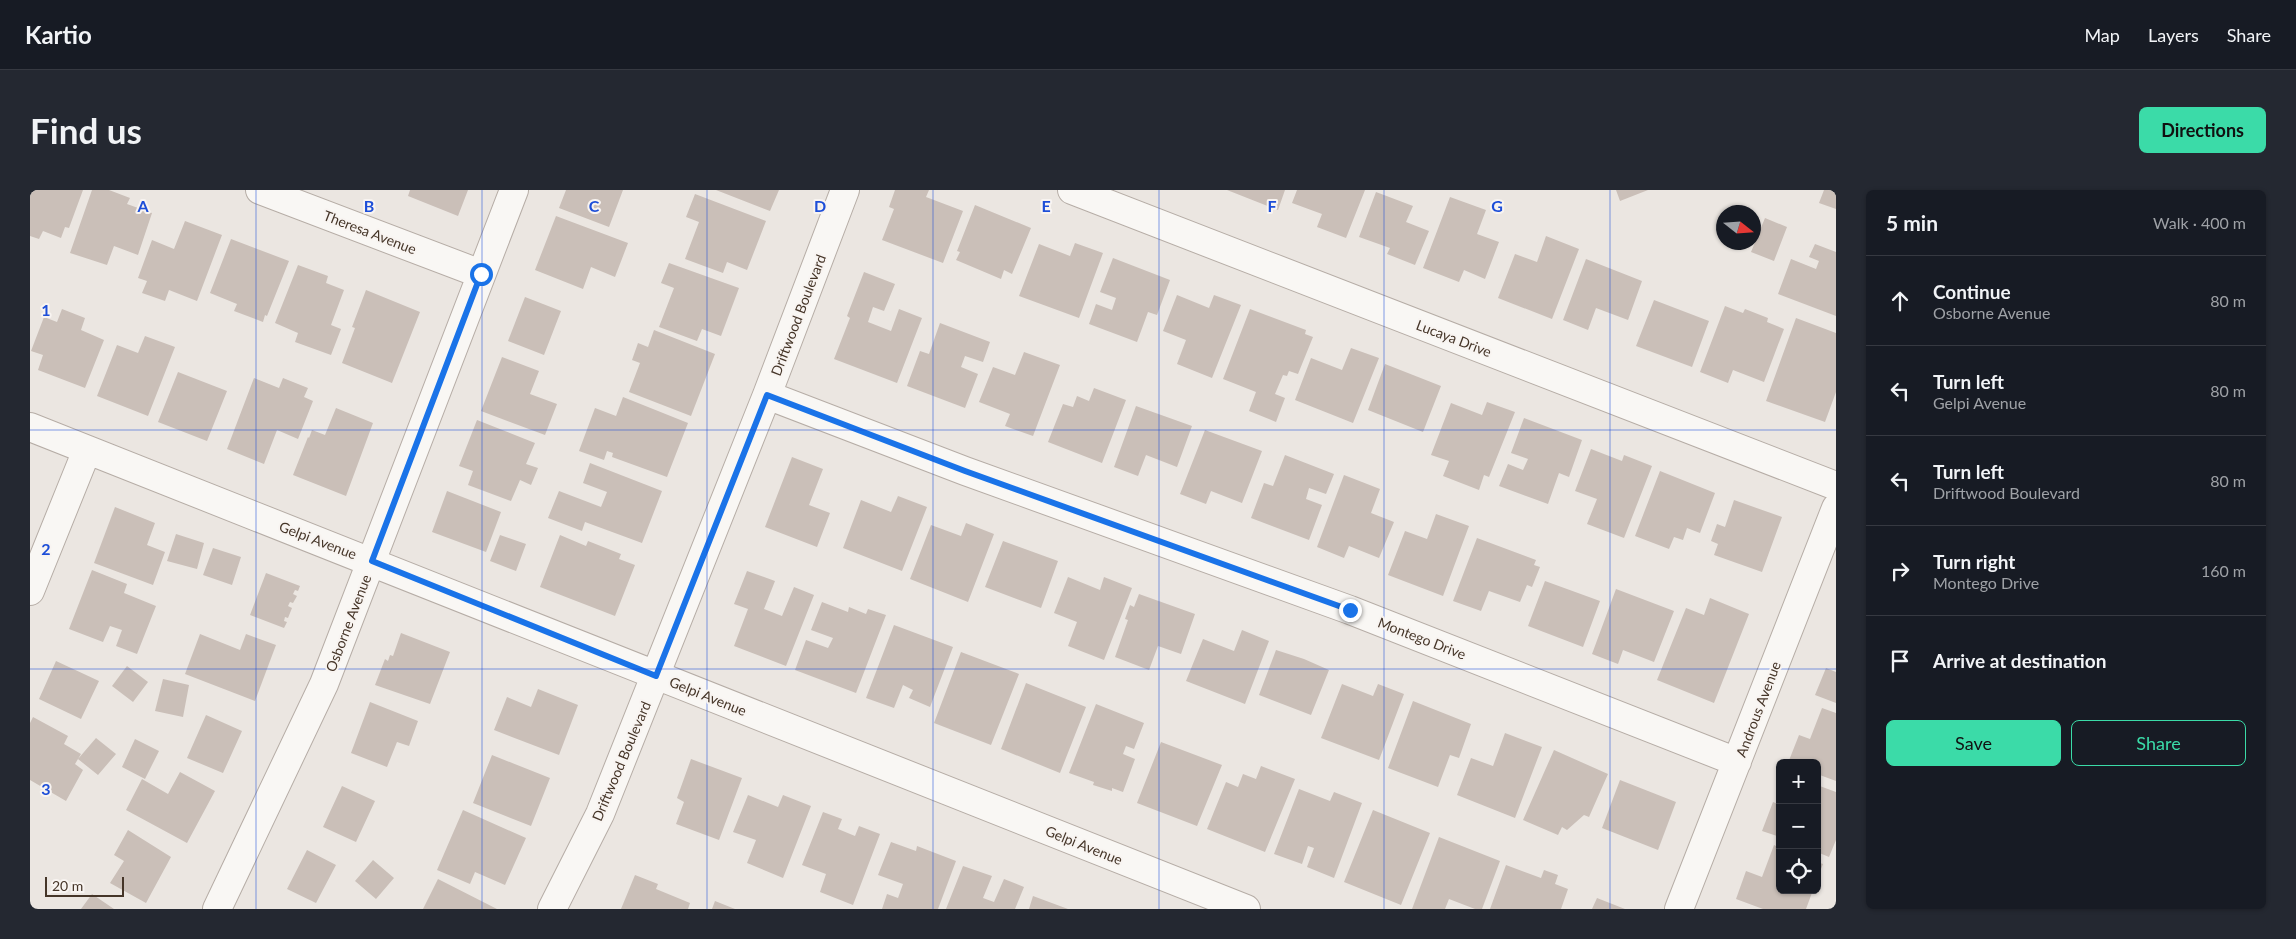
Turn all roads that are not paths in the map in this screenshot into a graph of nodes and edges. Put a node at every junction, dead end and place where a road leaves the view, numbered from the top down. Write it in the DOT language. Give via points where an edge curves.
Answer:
graph roads {
  1 [pos="260,190"];
  2 [pos="514,190"];
  3 [pos="845,190"];
  4 [pos="1072,190"];
  5 [pos="481,274"];
  6 [pos="767,395"];
  7 [pos="30,427"];
  8 [pos="86,450"];
  9 [pos="1836,486"];
  10 [pos="1836,508"];
  11 [pos="372,561"];
  12 [pos="30,591"];
  13 [pos="656,676"];
  14 [pos="1737,762"];
  15 [pos="1237,907"];
  16 [pos="217,909"];
  17 [pos="552,909"];
  18 [pos="1679,909"];
  1 -- 5 [label="street, Theresa Avenue"];
  2 -- 5 [label="street, Osborne Avenue"];
  3 -- 6 [label="street, Driftwood Boulevard"];
  4 -- 9 [label="street, Lucaya Drive"];
  5 -- 11 [label="street, Osborne Avenue"];
  6 -- 13 [label="street, Driftwood Boulevard"];
  6 -- 14 [label="street, Montego Drive" via="965,471 1350,610"];
  7 -- 8 [label="street, Gelpi Avenue"];
  8 -- 11 [label="street, Gelpi Avenue"];
  8 -- 12 [label="street"];
  10 -- 14 [label="street, Androus Avenue"];
  11 -- 13 [label="street, Gelpi Avenue"];
  11 -- 16 [label="street, Osborne Avenue" via="324,684"];
  13 -- 15 [label="street, Gelpi Avenue"];
  13 -- 17 [label="street, Driftwood Boulevard" via="600,814"];
  14 -- 18 [label="street, Androus Avenue"];
}
